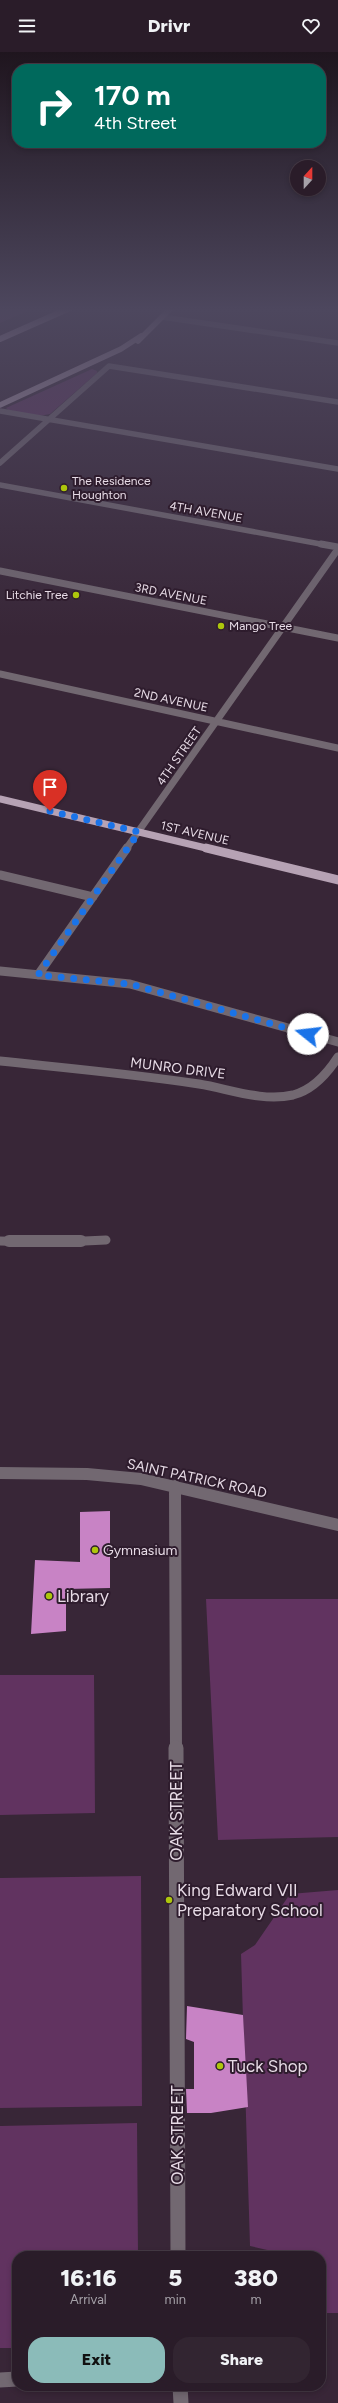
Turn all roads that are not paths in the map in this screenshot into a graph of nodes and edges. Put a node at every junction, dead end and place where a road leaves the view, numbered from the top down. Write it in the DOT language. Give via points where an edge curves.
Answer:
graph roads {
  1 [pos="34,418"];
  2 [pos="51,418"];
  3 [pos="48,420"];
  4 [pos="0,463"];
  5 [pos="338,469"];
  6 [pos="0,485"];
  7 [pos="338,548"];
  8 [pos="0,571"];
  9 [pos="284,628"];
  10 [pos="338,638"];
  11 [pos="0,674"];
  12 [pos="217,721"];
  13 [pos="338,748"];
  14 [pos="0,799"];
  15 [pos="139,832"];
  16 [pos="0,875"];
  17 [pos="338,880"];
  18 [pos="93,897"];
  19 [pos="0,971"];
  20 [pos="38,975"];
  21 [pos="338,1042"];
  22 [pos="338,1057"];
  23 [pos="0,1061"];
  24 [pos="106,1240"];
  25 [pos="0,1241"];
  26 [pos="0,1473"];
  27 [pos="175,1486"];
  28 [pos="338,1525"];
  29 [pos="178,2251"];
  30 [pos="12,2379"];
  31 [pos="0,2380"];
  32 [pos="180,2391"];
  33 [pos="181,2403"];
  1 -- 3 [label="street"];
  2 -- 3 [label="street"];
  3 -- 4 [label="street"];
  3 -- 5 [label="street"];
  6 -- 7 [label="street, 4TH AVENUE"];
  7 -- 9 [label="street, 4TH STREET"];
  8 -- 9 [label="street, 3RD AVENUE"];
  9 -- 10 [label="street, 3RD AVENUE"];
  9 -- 12 [label="street, 4TH STREET"];
  11 -- 12 [label="street, 2ND AVENUE"];
  12 -- 13 [label="street, 2ND AVENUE"];
  12 -- 15 [label="street, 4TH STREET"];
  14 -- 15 [label="main road, 1ST AVENUE"];
  15 -- 17 [label="main road, 1ST AVENUE"];
  15 -- 18 [label="street, 4TH STREET"];
  16 -- 18 [label="street"];
  18 -- 20 [label="street, 4TH STREET"];
  19 -- 20 [label="street"];
  20 -- 21 [label="street" via="130,984"];
  22 -- 23 [label="street, MUNRO DRIVE" via="328,1072 310,1087 294,1094 275,1096 198,1084"];
  24 -- 25 [label="street" via="51,1243"];
  26 -- 27 [label="street, SAINT PATRICK ROAD" via="100,1475"];
  27 -- 28 [label="street, SAINT PATRICK ROAD"];
  27 -- 29 [label="street, OAK STREET"];
  30 -- 31 [label="street"];
  32 -- 33 [label="street"];
}
